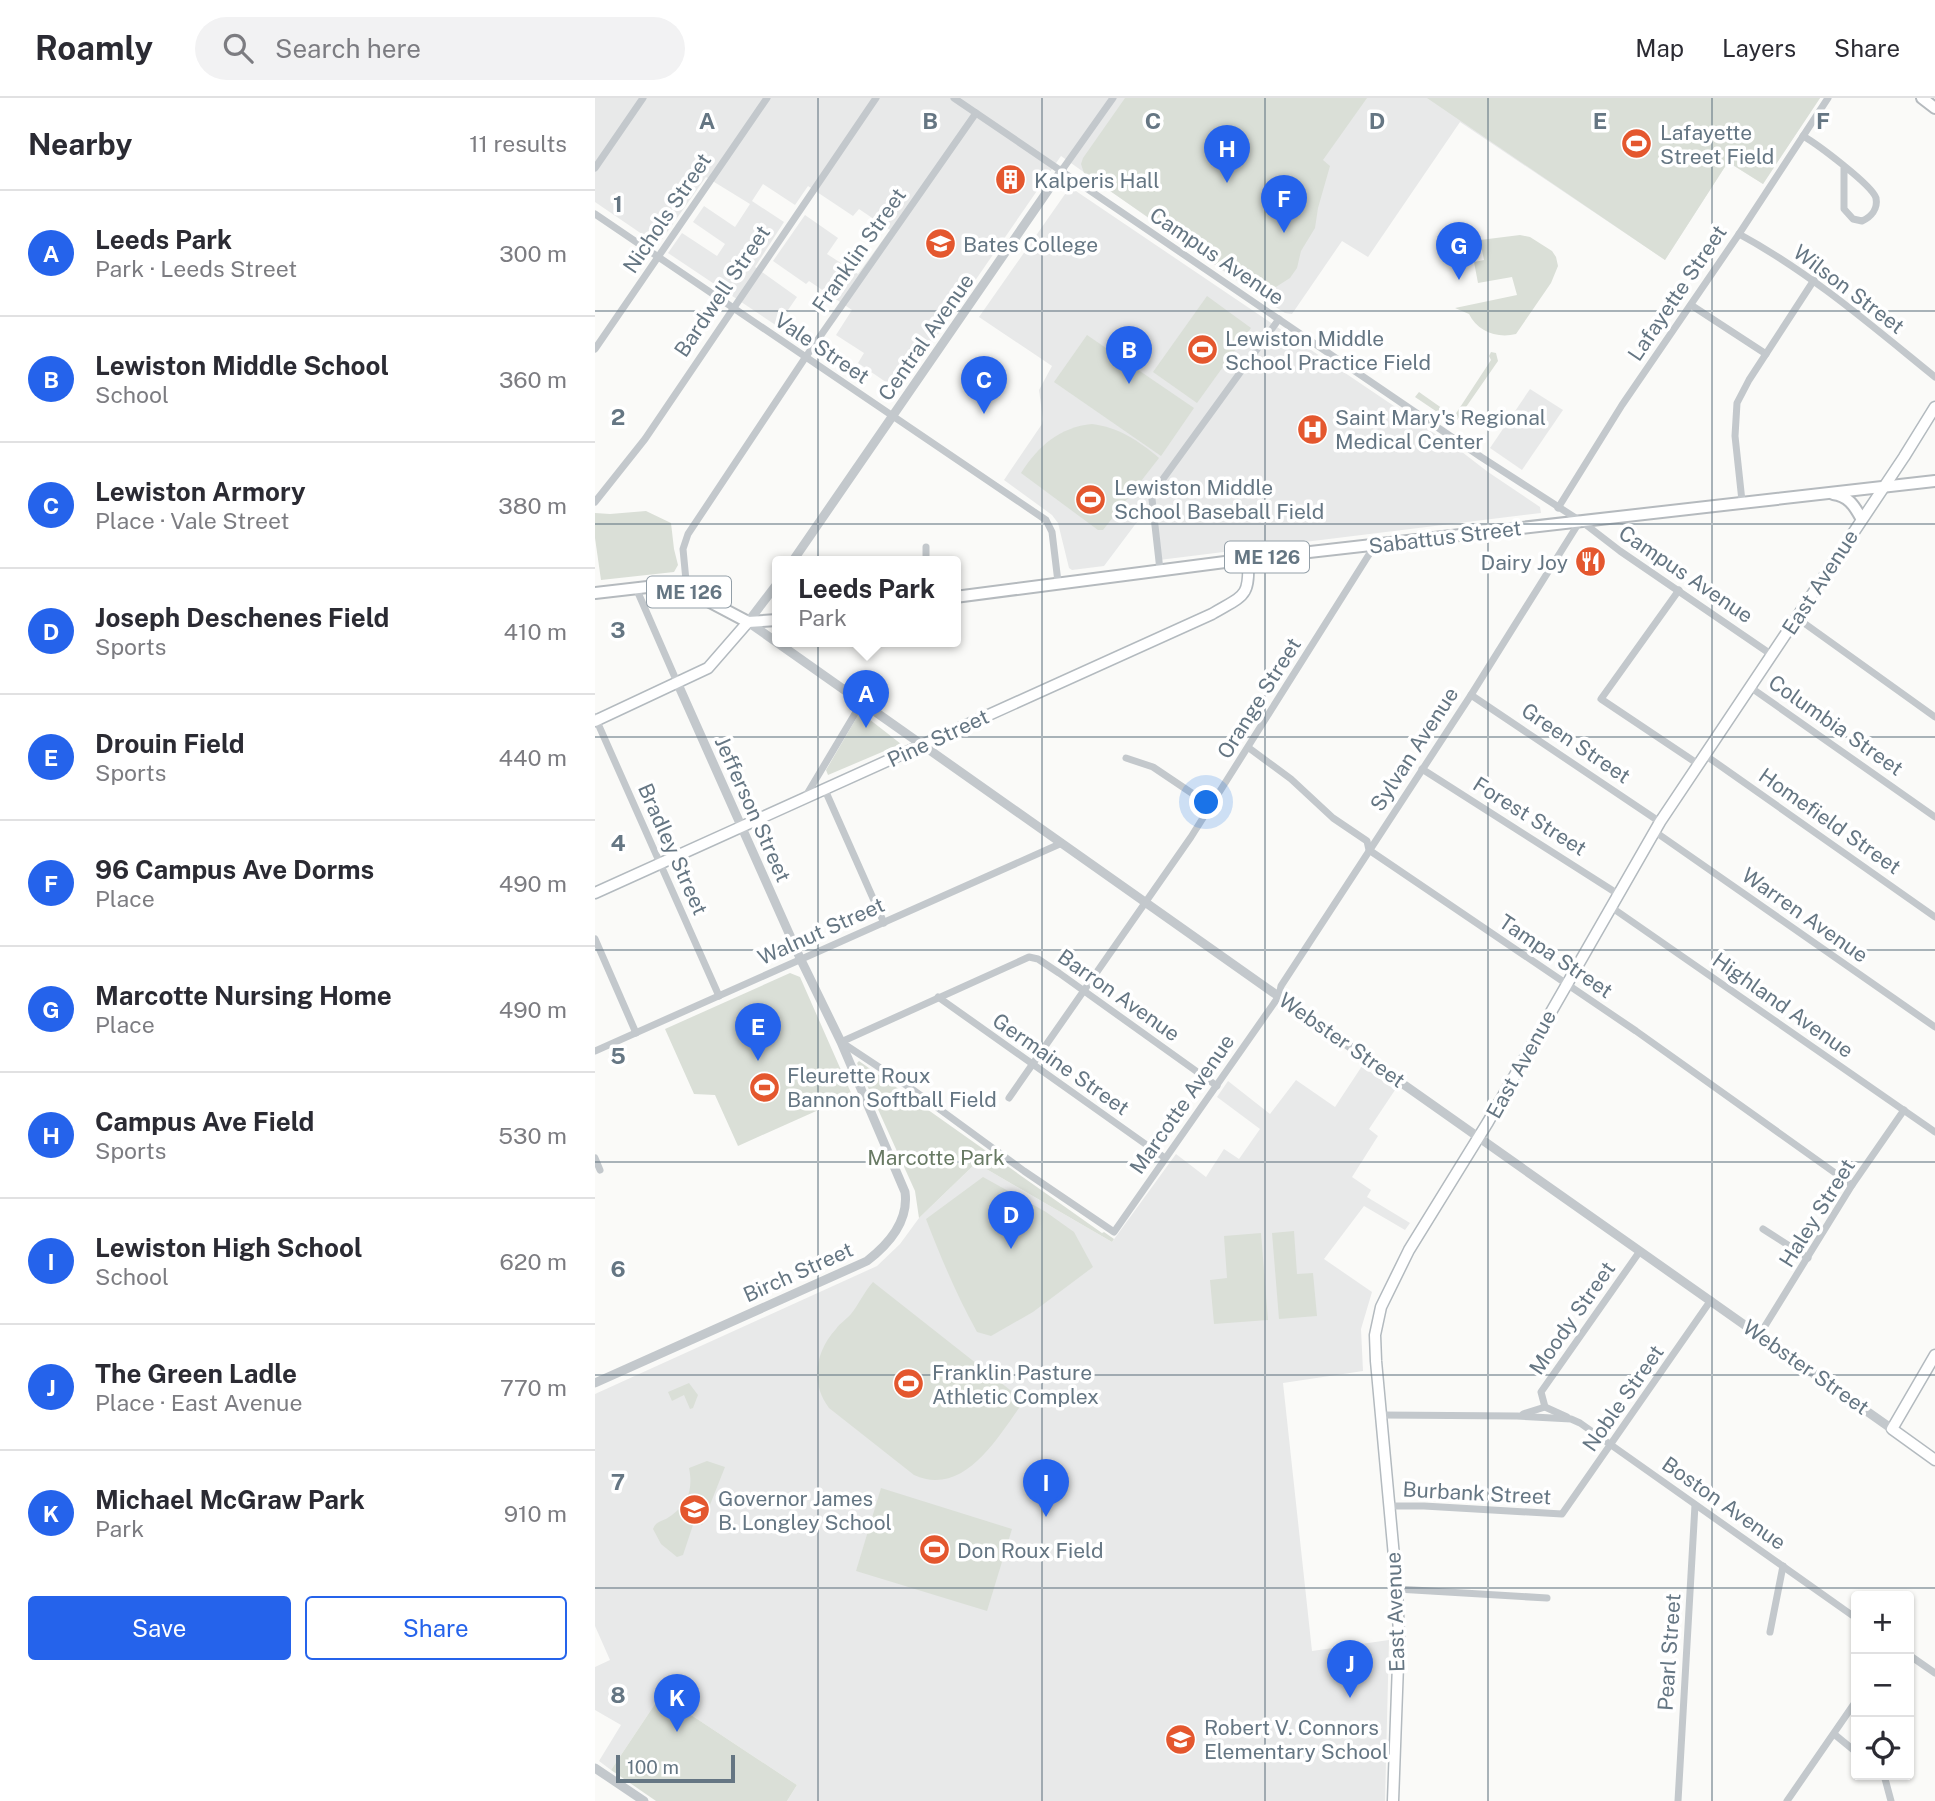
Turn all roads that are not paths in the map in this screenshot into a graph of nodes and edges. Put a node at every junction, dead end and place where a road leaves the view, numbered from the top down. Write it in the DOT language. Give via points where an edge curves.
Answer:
graph roads {
  1 [pos="643,98"];
  2 [pos="767,98"];
  3 [pos="876,98"];
  4 [pos="954,98"];
  5 [pos="1113,98"];
  6 [pos="1828,98"];
  7 [pos="1922,98"];
  8 [pos="1935,108"];
  9 [pos="977,113"];
  10 [pos="1803,136"];
  11 [pos="1844,167"];
  12 [pos="595,168"];
  13 [pos="1062,170"];
  14 [pos="595,214"];
  15 [pos="1739,234"];
  16 [pos="658,257"];
  17 [pos="1814,281"];
  18 [pos="1691,305"];
  19 [pos="732,307"];
  20 [pos="1279,318"];
  21 [pos="595,349"];
  22 [pos="1766,354"];
  23 [pos="805,358"];
  24 [pos="1935,377"];
  25 [pos="1935,407"];
  26 [pos="893,417"];
  27 [pos="1935,481"];
  28 [pos="1885,485"];
  29 [pos="1823,492"];
  30 [pos="1742,501"];
  31 [pos="595,502"];
  32 [pos="1558,508"];
  33 [pos="1861,518"];
  34 [pos="1580,521"];
  35 [pos="1375,545"];
  36 [pos="926,547"];
  37 [pos="796,556"];
  38 [pos="926,556"];
  39 [pos="1248,559"];
  40 [pos="1160,570"];
  41 [pos="1058,582"];
  42 [pos="636,589"];
  43 [pos="1679,590"];
  44 [pos="687,591"];
  45 [pos="772,591"];
  46 [pos="595,593"];
  47 [pos="961,596"];
  48 [pos="1797,618"];
  49 [pos="772,620"];
  50 [pos="748,622"];
  51 [pos="772,639"];
  52 [pos="784,647"];
  53 [pos="1773,655"];
  54 [pos="677,682"];
  55 [pos="1750,687"];
  56 [pos="1471,695"];
  57 [pos="862,702"];
  58 [pos="1935,717"];
  59 [pos="596,719"];
  60 [pos="923,745"];
  61 [pos="1248,748"];
  62 [pos="1705,755"];
  63 [pos="1126,758"];
  64 [pos="1698,765"];
  65 [pos="1422,769"];
  66 [pos="825,790"];
  67 [pos="803,799"];
  68 [pos="1211,806"];
  69 [pos="1935,817"];
  70 [pos="1660,822"];
  71 [pos="743,827"];
  72 [pos="1654,831"];
  73 [pos="1062,843"];
  74 [pos="1369,850"];
  75 [pos="660,864"];
  76 [pos="595,893"];
  77 [pos="1618,894"];
  78 [pos="1146,902"];
  79 [pos="1611,907"];
  80 [pos="1934,913"];
  81 [pos="884,923"];
  82 [pos="595,939"];
  83 [pos="800,958"];
  84 [pos="1566,984"];
  85 [pos="1084,992"];
  86 [pos="719,996"];
  87 [pos="1279,996"];
  88 [pos="938,997"];
  89 [pos="1935,1027"];
  90 [pos="636,1033"];
  91 [pos="841,1042"];
  92 [pos="595,1051"];
  93 [pos="1032,1065"];
  94 [pos="1217,1086"];
  95 [pos="1009,1098"];
  96 [pos="1904,1110"];
  97 [pos="1935,1132"];
  98 [pos="1479,1137"];
  99 [pos="595,1158"];
  100 [pos="1165,1158"];
  101 [pos="600,1170"];
  102 [pos="1852,1185"];
  103 [pos="1763,1229"];
  104 [pos="1640,1251"];
  105 [pos="1808,1258"];
  106 [pos="1711,1300"];
  107 [pos="1760,1335"];
  108 [pos="1935,1355"];
  109 [pos="595,1382"];
  110 [pos="1545,1407"];
  111 [pos="1382,1415"];
  112 [pos="1517,1416"];
  113 [pos="1571,1419"];
  114 [pos="1892,1429"];
  115 [pos="1611,1445"];
  116 [pos="1935,1460"];
  117 [pos="1695,1505"];
  118 [pos="1390,1506"];
  119 [pos="1562,1514"];
  120 [pos="1783,1566"];
  121 [pos="1397,1589"];
  122 [pos="1547,1598"];
  123 [pos="1851,1614"];
  124 [pos="1770,1632"];
  125 [pos="1914,1658"];
  126 [pos="1935,1673"];
  127 [pos="1851,1708"];
  128 [pos="1834,1734"];
  129 [pos="1851,1748"];
  130 [pos="595,1768"];
  131 [pos="1885,1780"];
  132 [pos="644,1801"];
  133 [pos="1393,1801"];
  134 [pos="1678,1801"];
  135 [pos="1787,1801"];
  136 [pos="1891,1801"];
  1 -- 12 [label="street"];
  2 -- 16 [label="street, Nichols Street"];
  3 -- 19 [label="street, Bardwell Street"];
  4 -- 9 [label="street, Campus Avenue"];
  5 -- 13 [label="street, Central Avenue"];
  6 -- 10 [label="street, Lafayette Street"];
  7 -- 8 [label="main road"];
  9 -- 13 [label="street, Campus Avenue"];
  9 -- 23 [label="street, Franklin Street"];
  10 -- 11 [label="street"];
  10 -- 15 [label="street, Lafayette Street"];
  11 -- 11 [label="street" via="1844,209 1862,221 1875,209 1875,198"];
  13 -- 20 [label="street, Campus Avenue"];
  13 -- 26 [label="street, Central Avenue"];
  14 -- 16 [label="street, Vale Street"];
  15 -- 17 [label="street, Wilson Street"];
  15 -- 18 [label="street, Lafayette Street"];
  16 -- 19 [label="street, Vale Street"];
  16 -- 21 [label="street, Nichols Street"];
  17 -- 22 [label="street"];
  17 -- 24 [label="street, Wilson Street"];
  18 -- 22 [label="street"];
  18 -- 32 [label="street, Lafayette Street"];
  19 -- 23 [label="street, Vale Street"];
  19 -- 31 [label="street, Bardwell Street" via="645,439"];
  20 -- 32 [label="street, Campus Avenue"];
  20 -- 40 [label="street" via="1155,490 1152,499"];
  22 -- 30 [label="street" via="1737,403 1735,436"];
  23 -- 26 [label="street, Vale Street"];
  23 -- 44 [label="street, Franklin Street" via="685,541"];
  25 -- 28 [label="main road, East Avenue"];
  26 -- 37 [label="street, Central Avenue"];
  26 -- 41 [label="street, Vale Street" via="1046,520 1052,532"];
  27 -- 28 [label="main road, Sabattus Street / ME 126"];
  28 -- 29 [label="main road, Sabattus Street / ME 126"];
  28 -- 33 [label="main road, East Avenue"];
  29 -- 30 [label="main road, Sabattus Street / ME 126"];
  29 -- 33 [label="main road" via="1846,497"];
  30 -- 34 [label="main road, Sabattus Street / ME 126"];
  32 -- 34 [label="street, Campus Avenue"];
  33 -- 48 [label="main road, East Avenue"];
  34 -- 35 [label="main road, Sabattus Street / ME 126"];
  34 -- 43 [label="street, Campus Avenue"];
  34 -- 56 [label="street, Sylvan Avenue"];
  35 -- 39 [label="main road, Sabattus Street / ME 126"];
  35 -- 61 [label="street, Orange Street"];
  36 -- 38 [label="street"];
  39 -- 40 [label="main road, Sabattus Street / ME 126"];
  39 -- 60 [label="main road, Pine Street" via="1249,584 1237,600"];
  40 -- 41 [label="main road, Sabattus Street / ME 126"];
  41 -- 47 [label="main road, Sabattus Street / ME 126"];
  42 -- 44 [label="main road, ME 126"];
  42 -- 46 [label="main road, ME 126"];
  42 -- 54 [label="street, Jefferson Street"];
  43 -- 53 [label="street, Campus Avenue"];
  43 -- 64 [label="street" via="1601,699"];
  44 -- 50 [label="main road, ME 126"];
  45 -- 50 [label="street"];
  48 -- 53 [label="main road, East Avenue"];
  48 -- 58 [label="street"];
  49 -- 50 [label="main road, ME 126"];
  50 -- 51 [label="street, Webster Street"];
  50 -- 54 [label="main road" via="713,664"];
  52 -- 57 [label="street, Webster Street"];
  53 -- 55 [label="main road, East Avenue"];
  54 -- 59 [label="main road"];
  54 -- 71 [label="street, Jefferson Street"];
  55 -- 62 [label="main road, East Avenue"];
  55 -- 69 [label="street, Columbia Street"];
  56 -- 65 [label="street, Sylvan Avenue"];
  56 -- 70 [label="street, Green Street"];
  57 -- 60 [label="street, Webster Street"];
  57 -- 67 [label="street"];
  59 -- 75 [label="street, Bradley Street"];
  60 -- 66 [label="main road, Pine Street"];
  60 -- 73 [label="street, Webster Street"];
  61 -- 68 [label="street, Orange Street"];
  61 -- 74 [label="street, Tampa Street" via="1367,841"];
  62 -- 64 [label="main road, East Avenue"];
  62 -- 80 [label="street, Homefield Street"];
  63 -- 68 [label="street" via="1153,767"];
  64 -- 70 [label="main road, East Avenue"];
  65 -- 74 [label="street, Sylvan Avenue"];
  65 -- 77 [label="street, Forest Street"];
  66 -- 67 [label="main road, Pine Street"];
  66 -- 81 [label="street"];
  67 -- 71 [label="main road, Pine Street"];
  68 -- 78 [label="street, Orange Street"];
  70 -- 72 [label="main road, East Avenue"];
  71 -- 75 [label="main road, Pine Street"];
  71 -- 83 [label="street, Jefferson Street"];
  72 -- 77 [label="main road, East Avenue"];
  72 -- 89 [label="street, Warren Avenue"];
  73 -- 78 [label="street, Webster Street"];
  73 -- 81 [label="street, Walnut Street"];
  74 -- 84 [label="street, Tampa Street"];
  74 -- 87 [label="street, Sylvan Avenue" via="1281,986"];
  75 -- 76 [label="main road, Pine Street"];
  75 -- 86 [label="street, Bradley Street"];
  77 -- 79 [label="main road, East Avenue"];
  78 -- 85 [label="street, Orange Street"];
  78 -- 87 [label="street, Webster Street"];
  79 -- 84 [label="main road, East Avenue"];
  79 -- 96 [label="street, Highland Avenue"];
  81 -- 83 [label="street, Walnut Street"];
  82 -- 90 [label="street"];
  83 -- 86 [label="street, Walnut Street"];
  83 -- 91 [label="street, Jefferson Street"];
  84 -- 98 [label="main road, East Avenue"];
  84 -- 102 [label="street, Tampa Street"];
  85 -- 88 [label="street, Barron Avenue" via="1029,957"];
  85 -- 93 [label="street, Orange Street"];
  85 -- 94 [label="street, Barron Avenue"];
  86 -- 90 [label="street, Walnut Street"];
  87 -- 94 [label="street, Marcotte Avenue"];
  87 -- 98 [label="street, Webster Street"];
  88 -- 91 [label="street, Barron Avenue"];
  88 -- 93 [label="street, Germaine Street"];
  90 -- 92 [label="street, Walnut Street"];
  91 -- 100 [label="street, Marcotte Avenue" via="1114,1232"];
  91 -- 109 [label="street, Birch Street" via="905,1192 905,1211 890,1240 856,1266"];
  93 -- 95 [label="street, Orange Street"];
  93 -- 100 [label="street, Germaine Street"];
  94 -- 100 [label="street, Marcotte Avenue"];
  96 -- 97 [label="street, Highland Avenue"];
  96 -- 102 [label="street, Haley Street"];
  98 -- 104 [label="street, Webster Street"];
  98 -- 111 [label="main road, East Avenue" via="1402,1262 1381,1307 1375,1361"];
  99 -- 101 [label="street"];
  102 -- 105 [label="street, Haley Street"];
  103 -- 105 [label="street"];
  104 -- 106 [label="street, Webster Street"];
  104 -- 110 [label="street, Moody Street" via="1541,1392"];
  105 -- 107 [label="street, Haley Street"];
  106 -- 107 [label="street, Webster Street"];
  106 -- 115 [label="street, Noble Street"];
  107 -- 114 [label="street, Webster Street"];
  108 -- 114 [label="main road"];
  110 -- 112 [label="street, Boston Avenue"];
  110 -- 113 [label="street, Boston Avenue"];
  111 -- 112 [label="street, Boston Avenue"];
  111 -- 118 [label="main road, East Avenue"];
  112 -- 113 [label="street, Boston Avenue"];
  113 -- 115 [label="street, Boston Avenue"];
  114 -- 116 [label="main road, Webster Street"];
  115 -- 117 [label="street, Boston Avenue"];
  115 -- 119 [label="street, Noble Street"];
  117 -- 120 [label="street, Boston Avenue"];
  117 -- 134 [label="street, Pearl Street"];
  118 -- 119 [label="street, Burbank Street"];
  118 -- 121 [label="main road, East Avenue"];
  120 -- 123 [label="street, Boston Avenue"];
  120 -- 124 [label="street"];
  121 -- 122 [label="street"];
  121 -- 133 [label="main road, East Avenue"];
  125 -- 126 [label="street"];
  127 -- 128 [label="street"];
  128 -- 129 [label="street"];
  128 -- 135 [label="street"];
  130 -- 132 [label="street"];
  131 -- 136 [label="street"];
}
